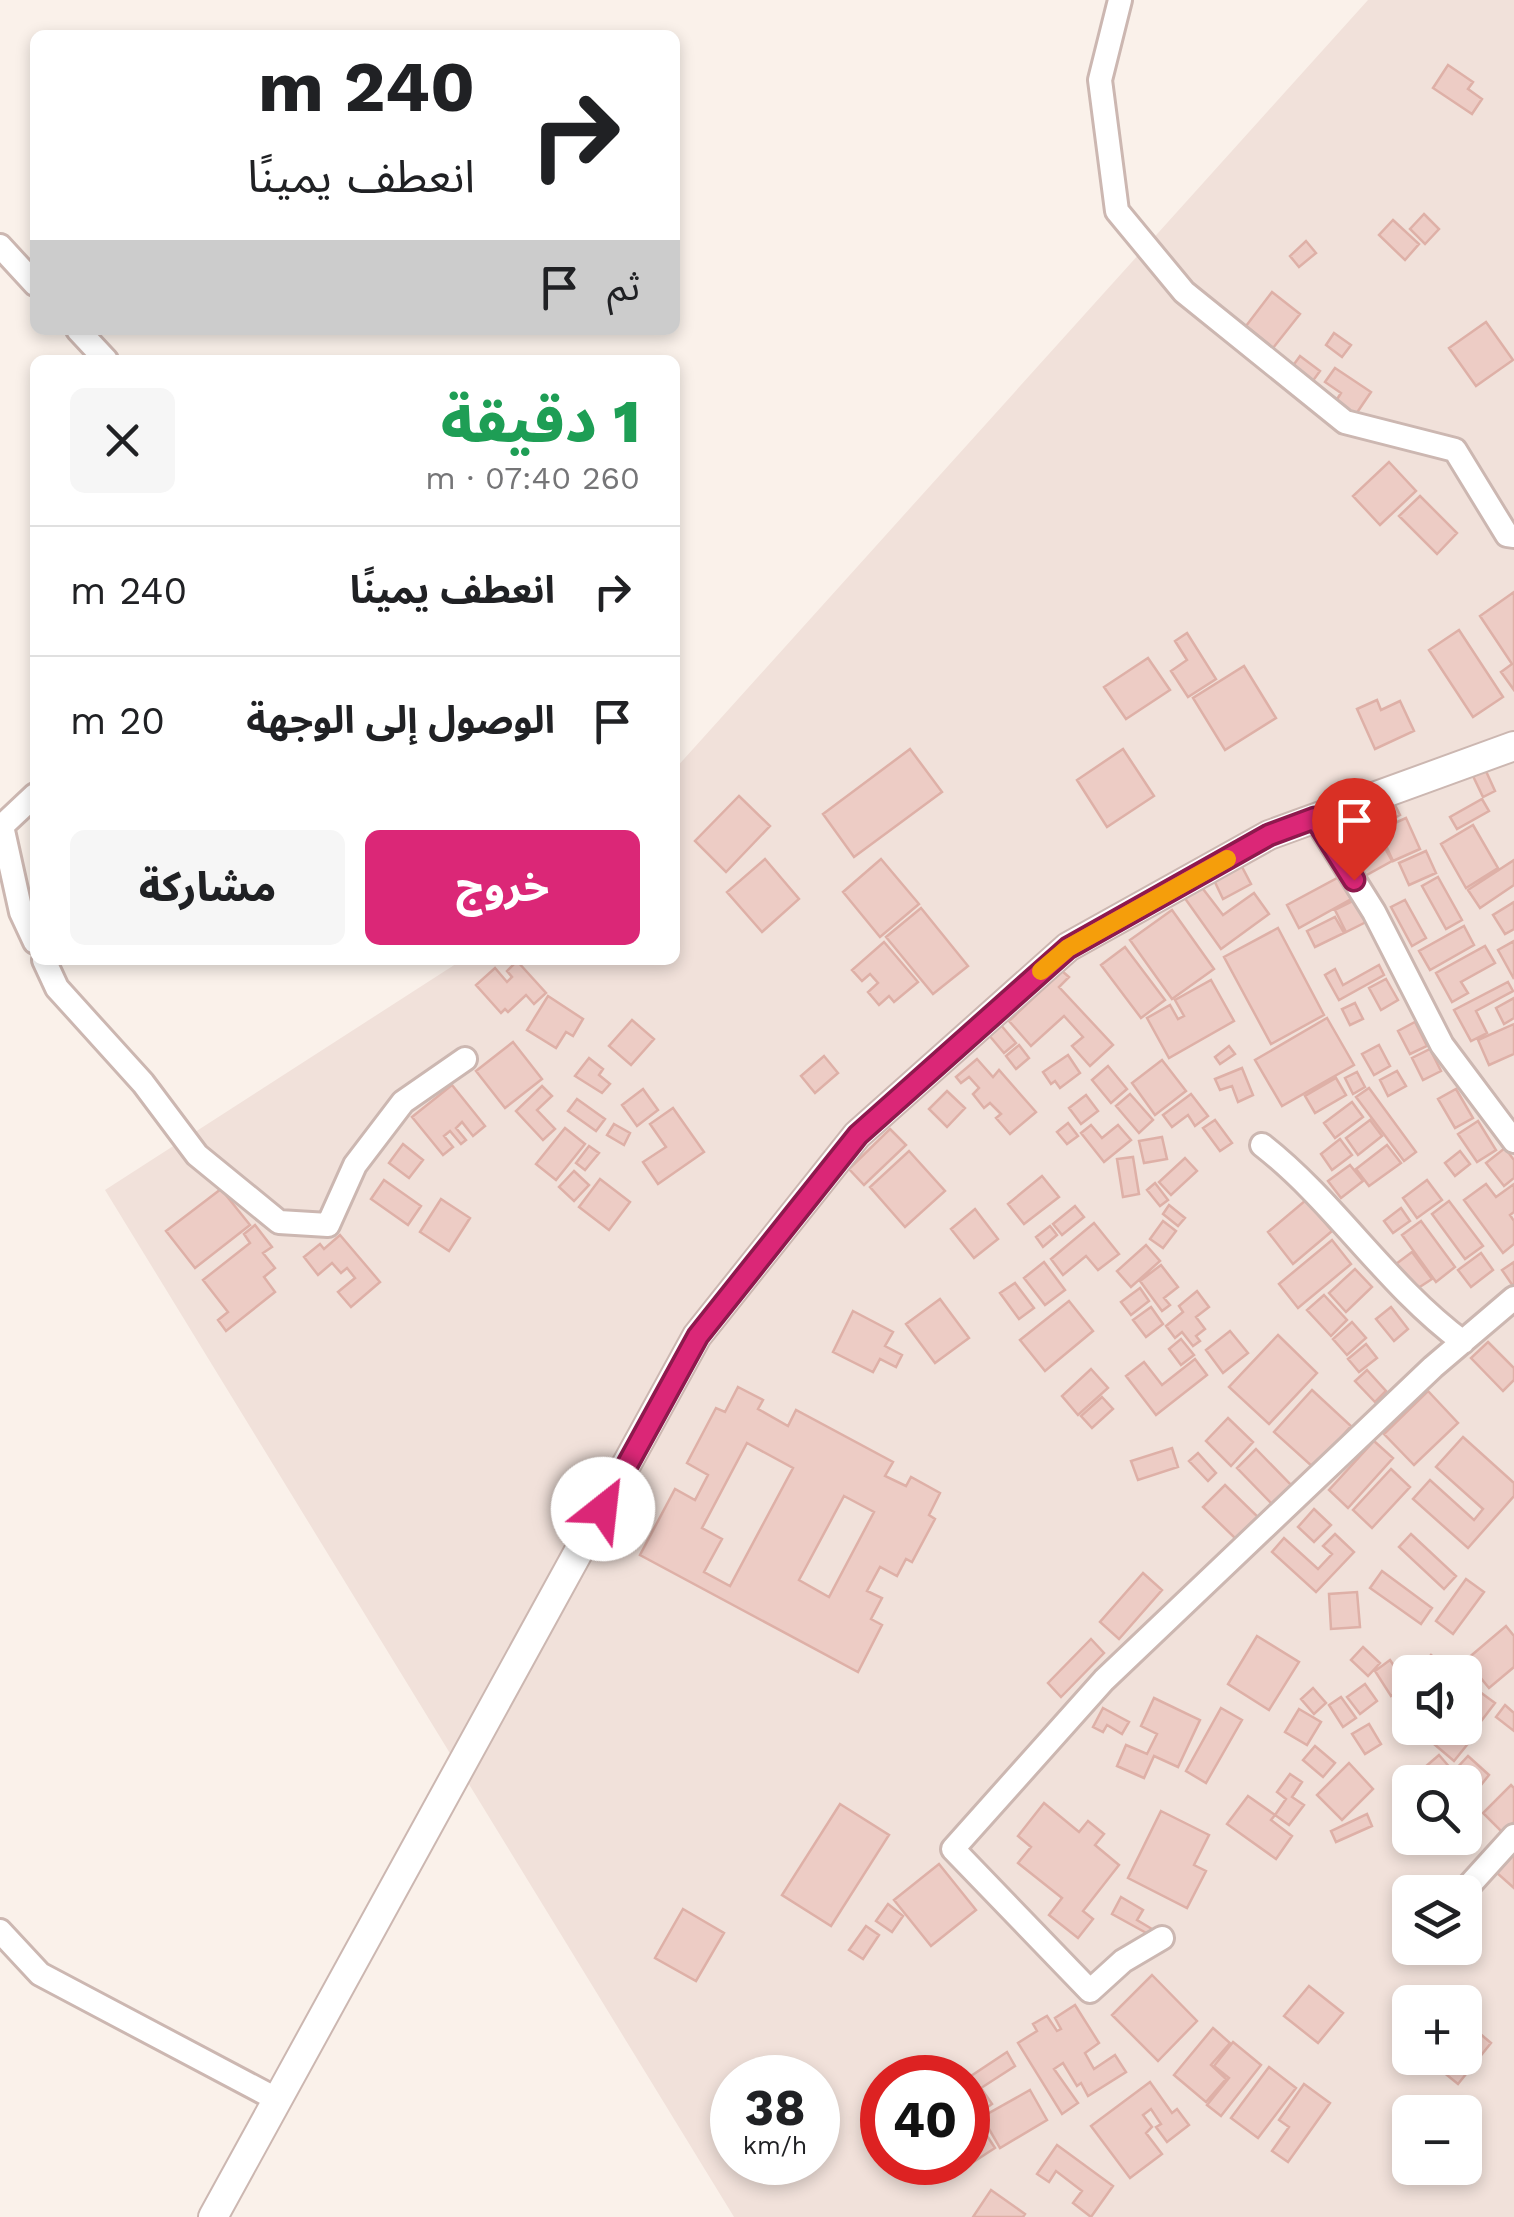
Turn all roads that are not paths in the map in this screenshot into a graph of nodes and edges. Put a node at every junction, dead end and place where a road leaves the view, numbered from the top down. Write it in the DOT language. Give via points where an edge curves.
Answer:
graph roads {
  1 [pos="1120,0"];
  2 [pos="0,246"];
  3 [pos="30,279"];
  4 [pos="83,335"];
  5 [pos="101,355"];
  6 [pos="1514,536"];
  7 [pos="1512,751"];
  8 [pos="30,800"];
  9 [pos="1315,818"];
  10 [pos="1,826"];
  11 [pos="30,932"];
  12 [pos="46,965"];
  13 [pos="466,1058"];
  14 [pos="1514,1142"];
  15 [pos="1262,1145"];
  16 [pos="1514,1298"];
  17 [pos="1463,1342"];
  18 [pos="1514,1836"];
  19 [pos="1479,1875"];
  20 [pos="0,1931"];
  21 [pos="1162,1938"];
  22 [pos="278,2100"];
  23 [pos="213,2217"];
  1 -- 6 [label="street" via="1100,80 1117,211 1184,292 1345,422 1455,450 1507,535"];
  2 -- 3 [label="street"];
  4 -- 5 [label="street"];
  7 -- 9 [label="street"];
  8 -- 10 [label="street"];
  9 -- 14 [label="street" via="1374,912 1442,1044"];
  9 -- 22 [label="street" via="1269,835 1068,948 858,1135 698,1336"];
  10 -- 11 [label="street"];
  12 -- 13 [label="street" via="57,988 197,1155 280,1222 328,1225 355,1165 403,1102"];
  15 -- 17 [label="street" via="1299,1174 1426,1315"];
  16 -- 17 [label="street"];
  17 -- 21 [label="street" via="1104,1680 954,1849 1090,1991"];
  18 -- 19 [label="street"];
  20 -- 22 [label="street" via="40,1974"];
  22 -- 23 [label="street"];
}
